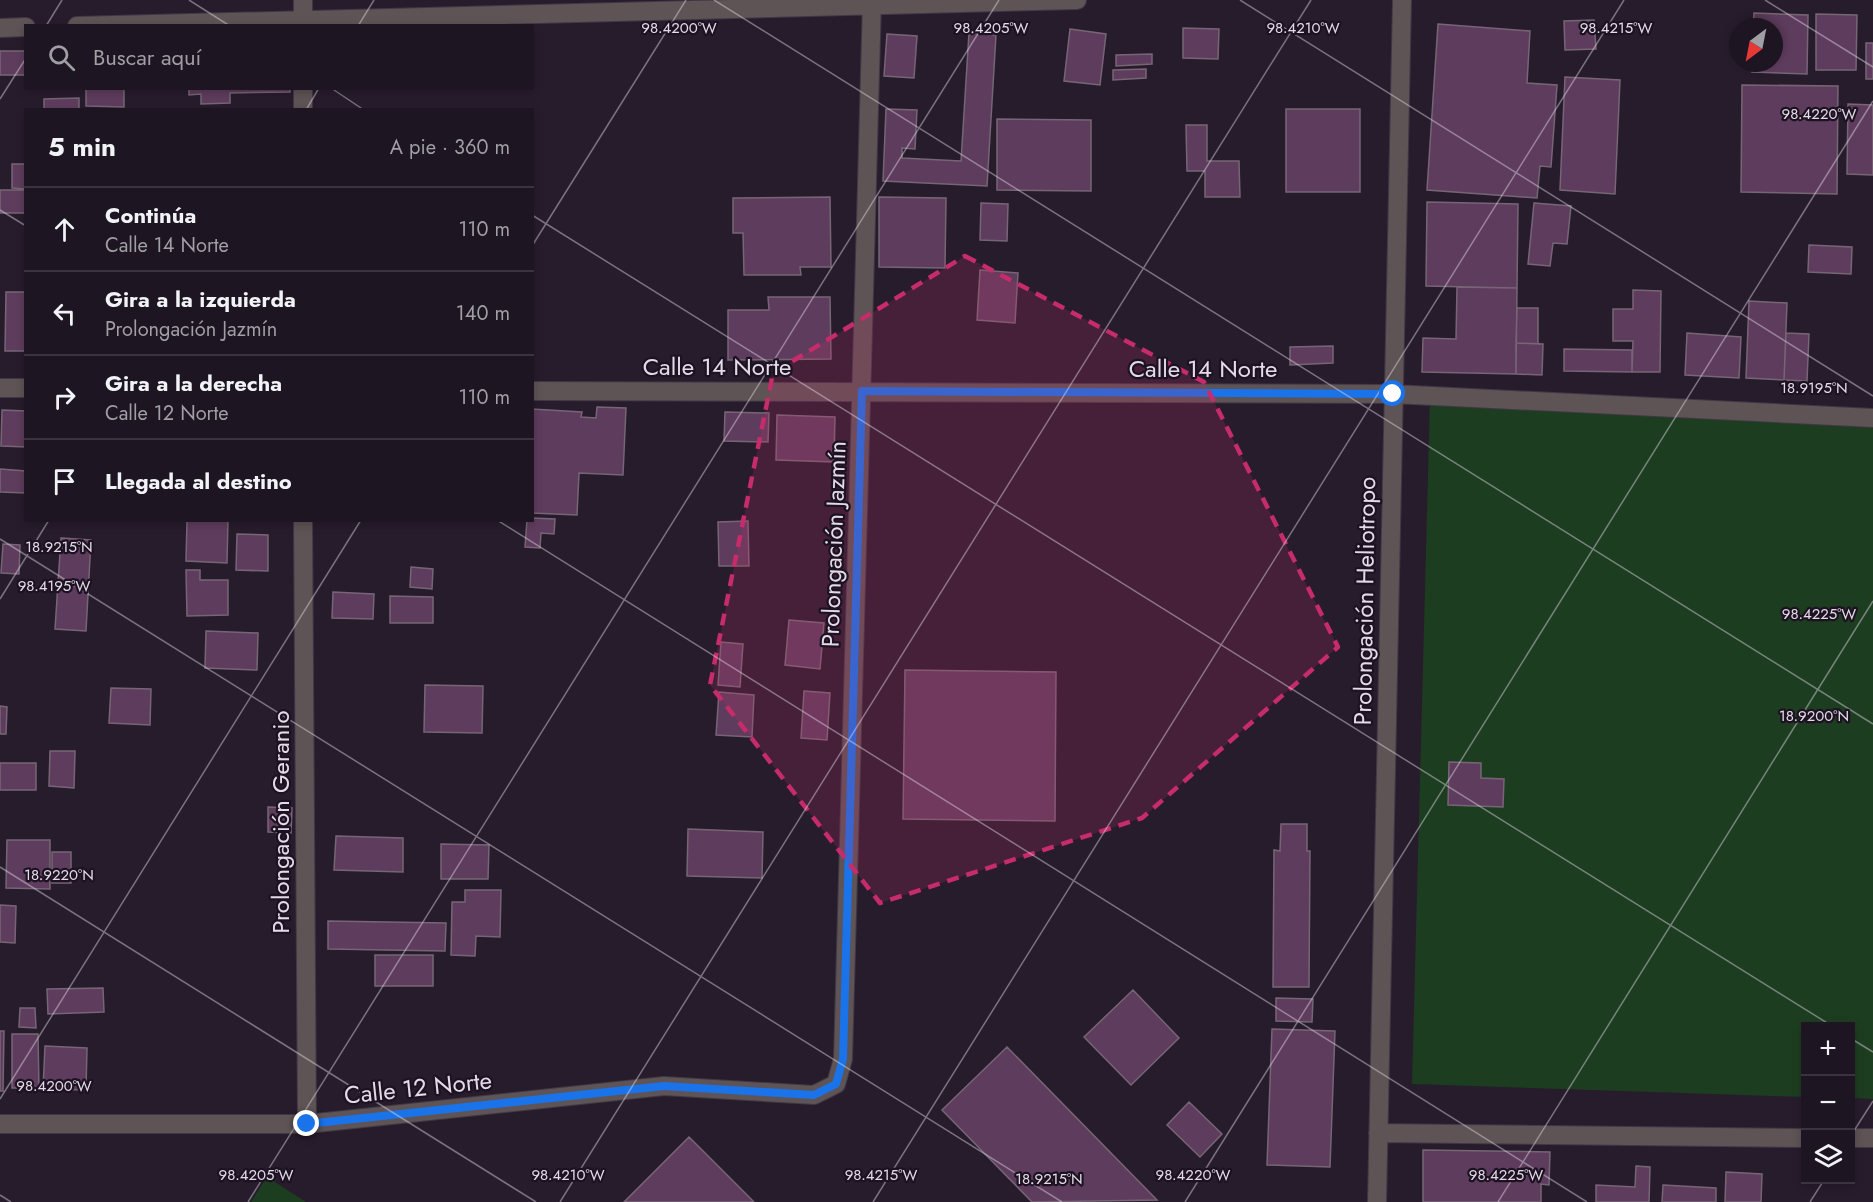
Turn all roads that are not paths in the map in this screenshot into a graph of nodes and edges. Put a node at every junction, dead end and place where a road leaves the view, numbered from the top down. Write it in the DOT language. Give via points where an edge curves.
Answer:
graph roads {
  1 [pos="303,0"];
  2 [pos="1077,0"];
  3 [pos="1402,0"];
  4 [pos="872,3"];
  5 [pos="303,22"];
  6 [pos="190,24"];
  7 [pos="24,27"];
  8 [pos="0,28"];
  9 [pos="303,90"];
  10 [pos="303,108"];
  11 [pos="0,388"];
  12 [pos="24,388"];
  13 [pos="534,391"];
  14 [pos="862,391"];
  15 [pos="1393,394"];
  16 [pos="1873,418"];
  17 [pos="303,522"];
  18 [pos="836,1084"];
  19 [pos="0,1124"];
  20 [pos="307,1124"];
  21 [pos="1378,1133"];
  22 [pos="1801,1138"];
  23 [pos="1855,1138"];
  24 [pos="1873,1138"];
  25 [pos="1377,1202"];
  1 -- 5 [label="street"];
  2 -- 4 [label="street"];
  3 -- 15 [label="street, Prolongación Heliotropo"];
  4 -- 5 [label="street"];
  4 -- 14 [label="street, Prolongación Jazmín"];
  5 -- 6 [label="street"];
  7 -- 8 [label="street"];
  9 -- 10 [label="street"];
  11 -- 12 [label="street"];
  13 -- 14 [label="street, Calle 14 Norte"];
  14 -- 15 [label="street, Calle 14 Norte"];
  14 -- 18 [label="street, Prolongación Jazmín" via="843,1059"];
  15 -- 16 [label="street, Calle 14 Norte"];
  15 -- 21 [label="street, Prolongación Heliotropo"];
  17 -- 20 [label="street, Prolongación Geranio"];
  18 -- 20 [label="street, Calle 12 Norte" via="814,1095 664,1086"];
  19 -- 20 [label="street, Calle 12 Norte"];
  21 -- 22 [label="street"];
  21 -- 25 [label="street, Prolongación Heliotropo"];
  23 -- 24 [label="street"];
}
